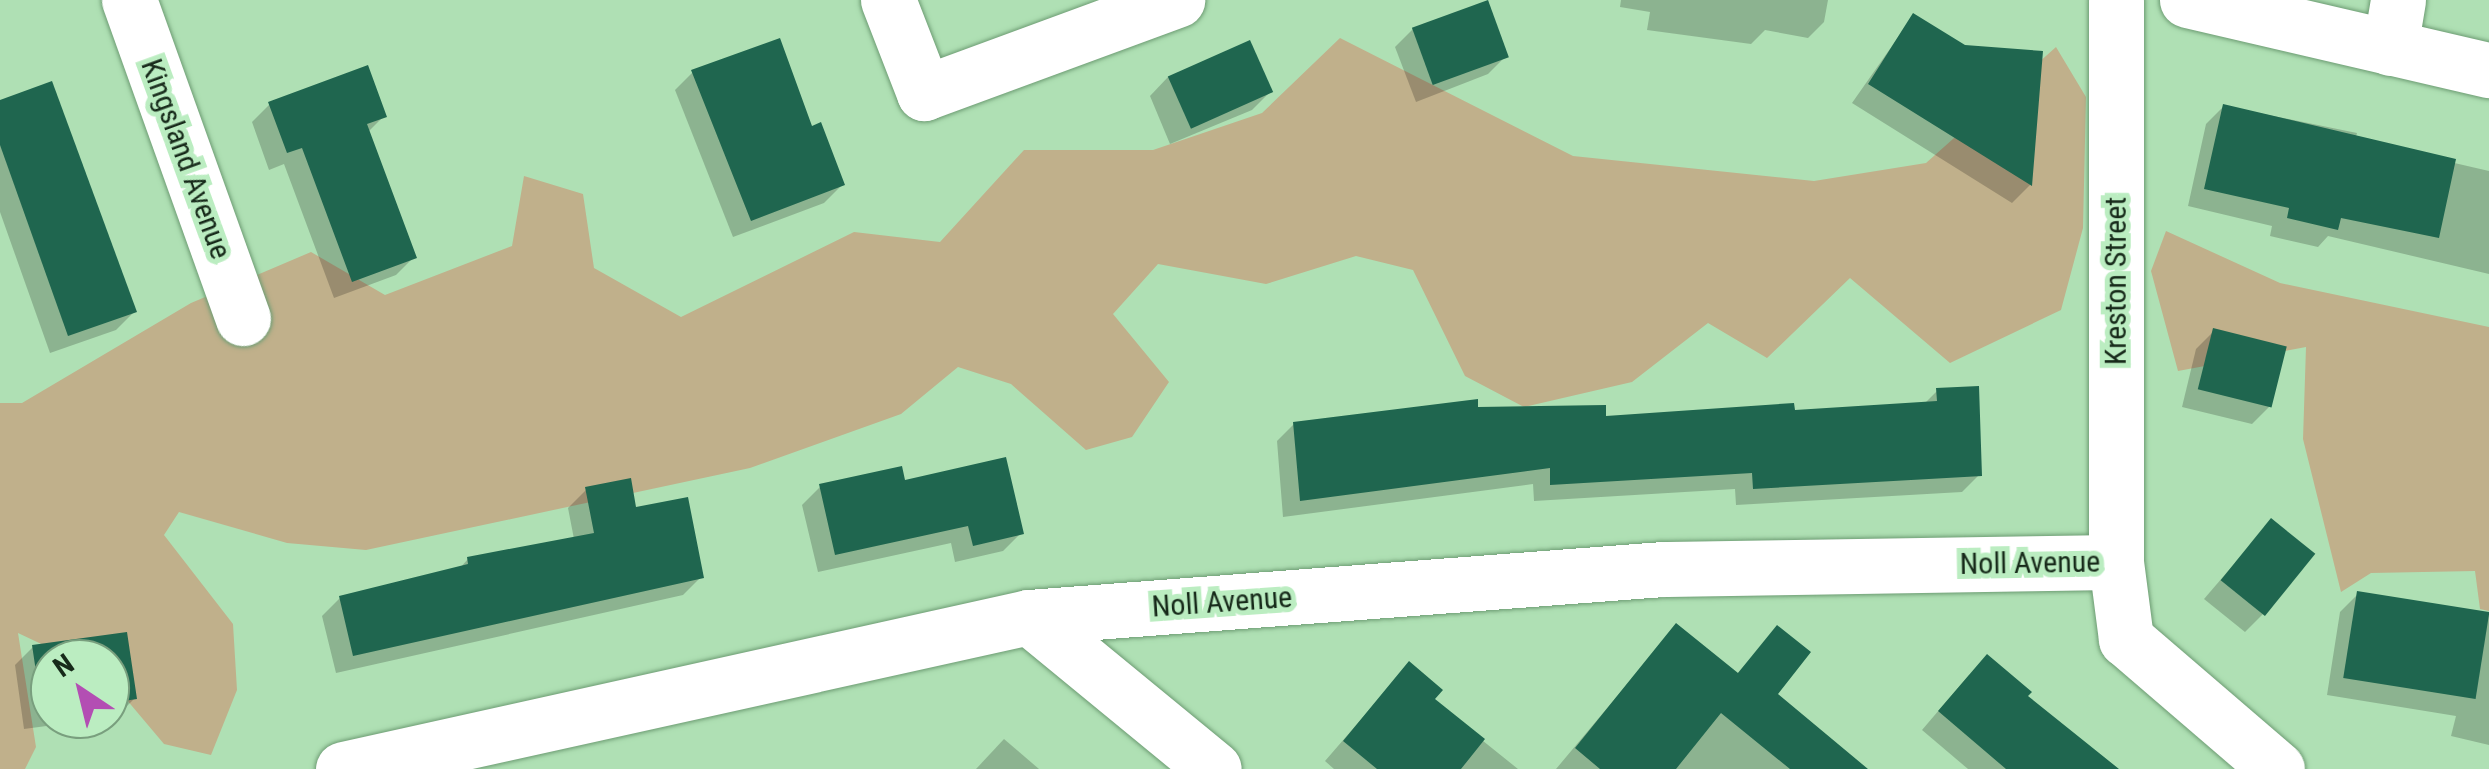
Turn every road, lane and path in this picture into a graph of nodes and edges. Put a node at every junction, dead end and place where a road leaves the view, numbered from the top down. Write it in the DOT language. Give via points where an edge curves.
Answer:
graph roads {
  1 [pos="129,0"];
  2 [pos="888,0"];
  3 [pos="1177,0"];
  4 [pos="2116,0"];
  5 [pos="2187,0"];
  6 [pos="2394,24"];
  7 [pos="2489,70"];
  8 [pos="243,318"];
  9 [pos="2116,562"];
  10 [pos="1029,617"];
  11 [pos="343,769"];
  12 [pos="1214,769"];
  13 [pos="2277,769"];
  1 -- 8 [label="street, Kingsland Avenue"];
  2 -- 3 [label="street" via="924,93"];
  4 -- 9 [label="street, Kreston Street"];
  5 -- 6 [label="street"];
  6 -- 7 [label="street"];
  9 -- 10 [label="street, Noll Avenue" via="1663,569"];
  9 -- 13 [label="street, Kreston Street" via="2126,638"];
  10 -- 11 [label="street, Noll Avenue"];
  10 -- 12 [label="street"];
}
